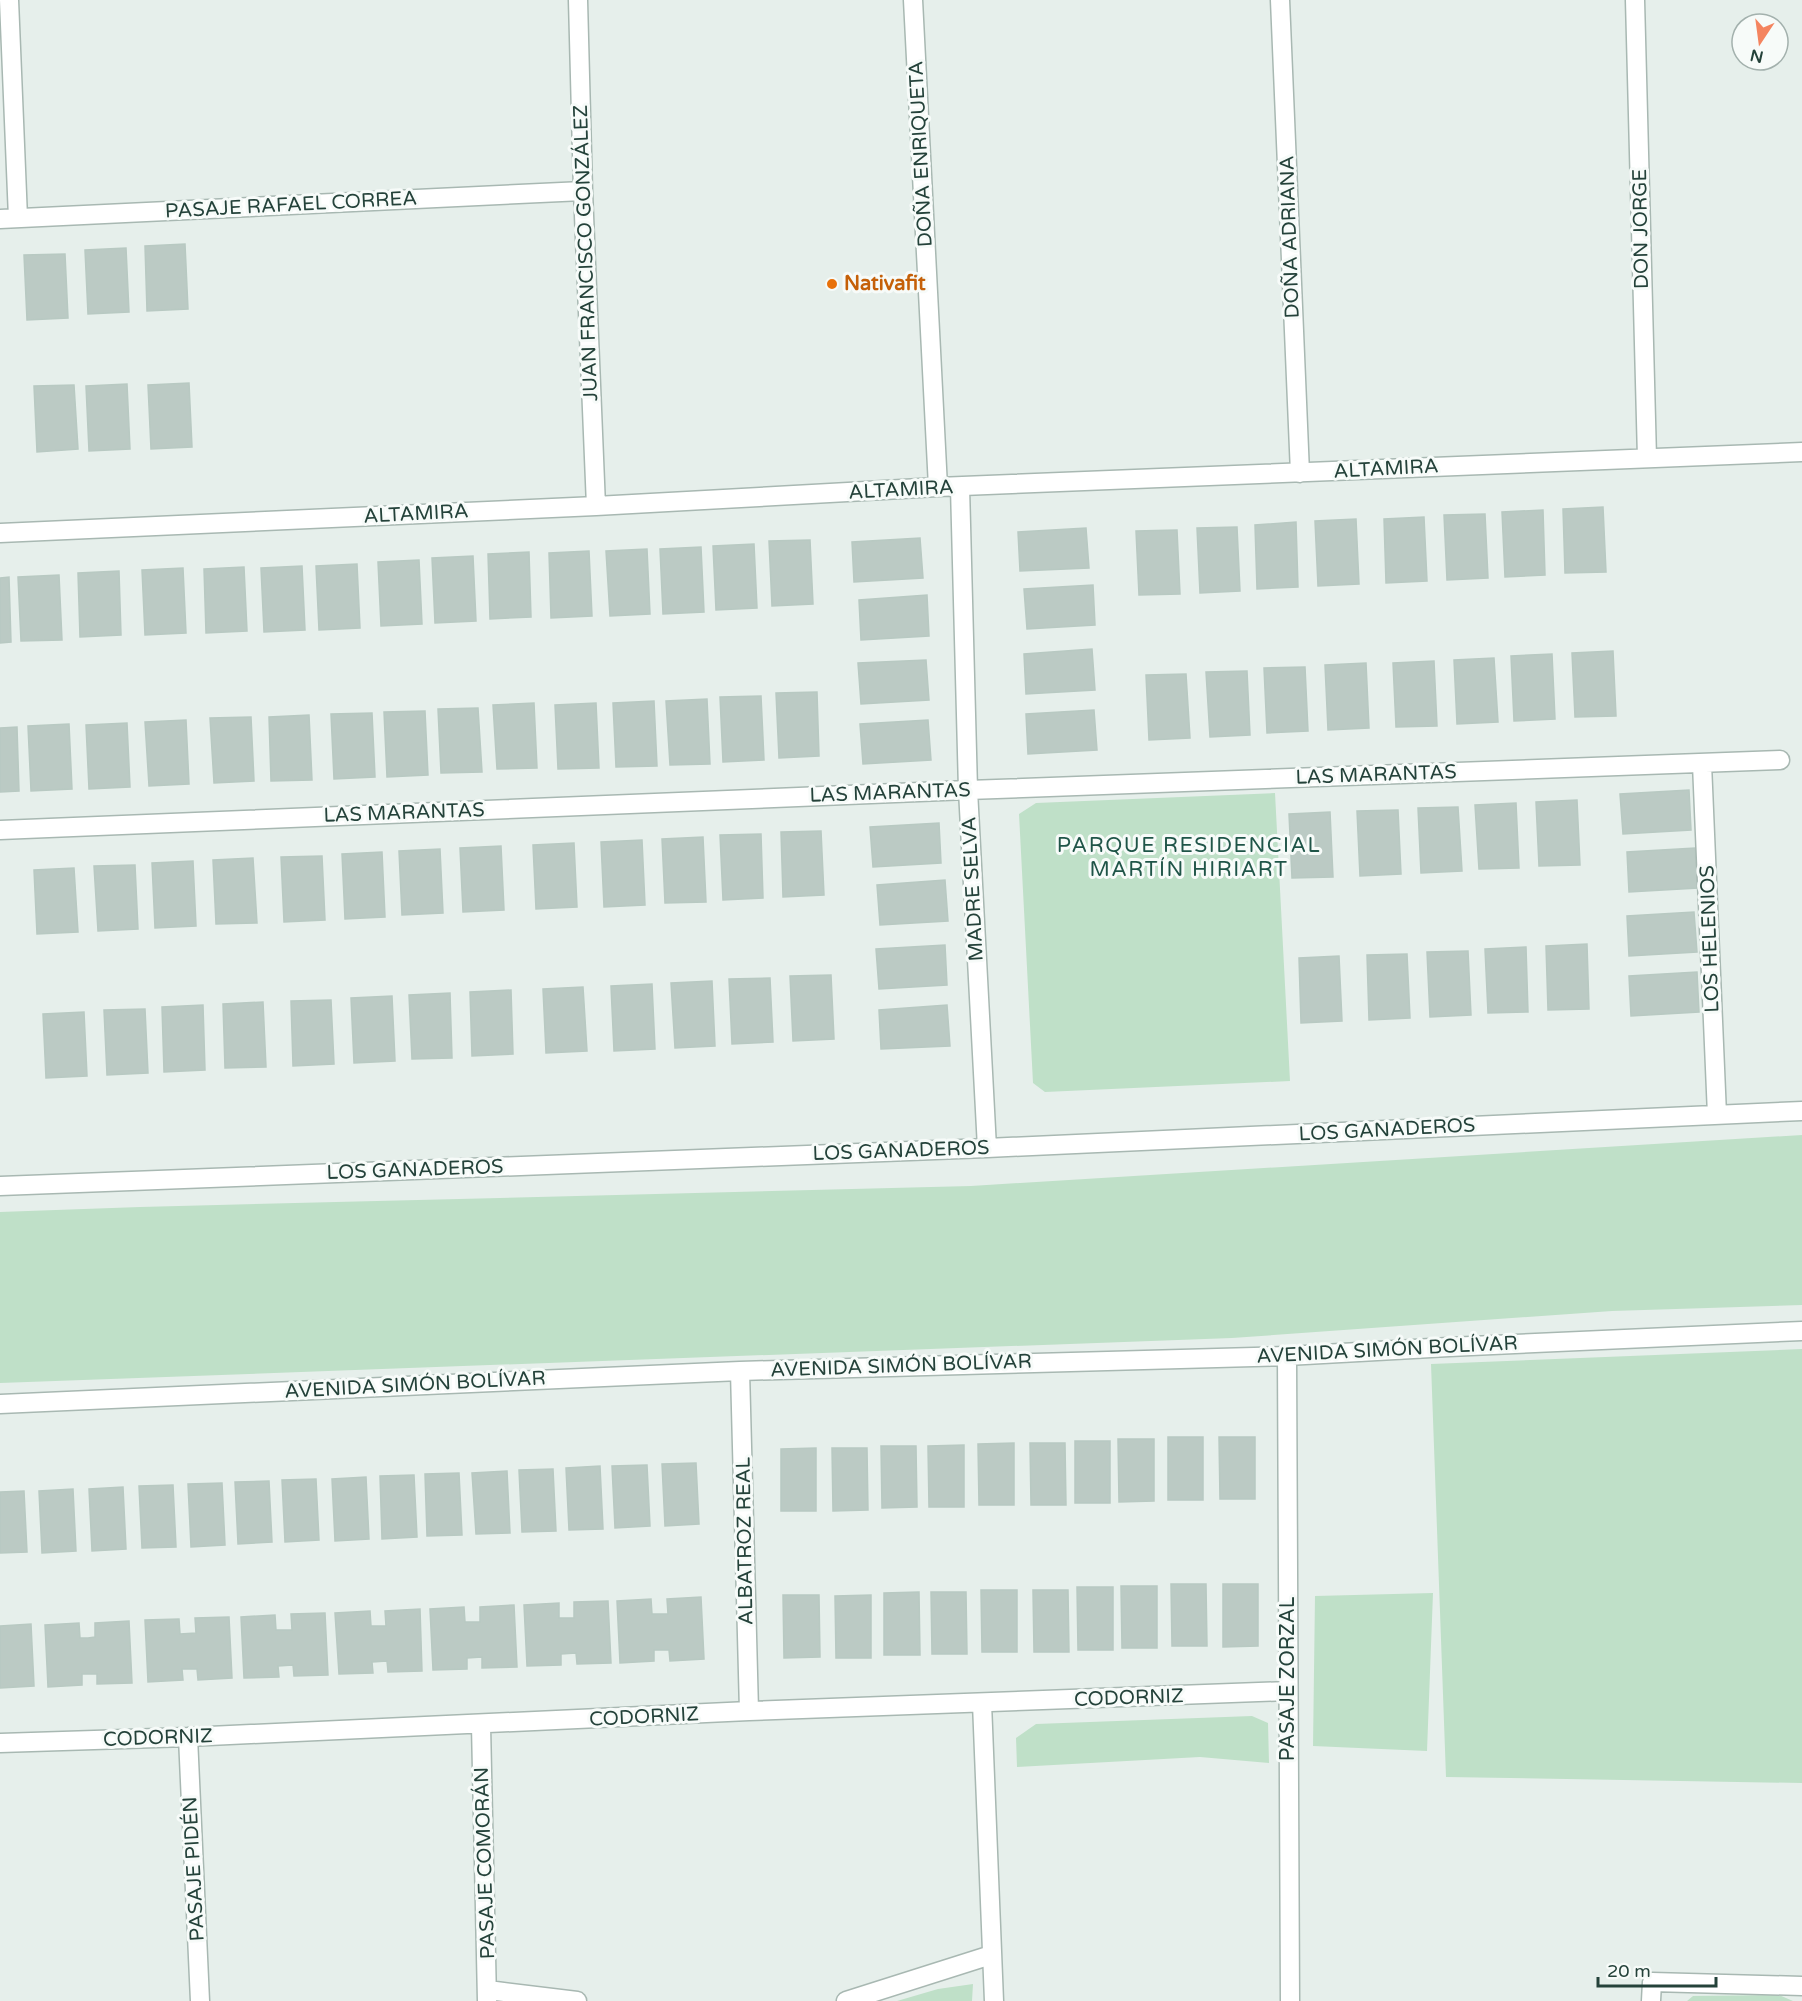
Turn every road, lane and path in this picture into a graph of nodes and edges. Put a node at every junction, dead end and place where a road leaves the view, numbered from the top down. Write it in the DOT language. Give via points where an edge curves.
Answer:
graph roads {
  1 [pos="9,0"];
  2 [pos="578,0"];
  3 [pos="914,0"];
  4 [pos="1280,0"];
  5 [pos="1635,0"];
  6 [pos="583,191"];
  7 [pos="9,218"];
  8 [pos="1802,452"];
  9 [pos="1647,458"];
  10 [pos="1300,473"];
  11 [pos="938,487"];
  12 [pos="960,487"];
  13 [pos="596,506"];
  14 [pos="0,533"];
  15 [pos="1780,760"];
  16 [pos="1702,764"];
  17 [pos="968,790"];
  18 [pos="0,830"];
  19 [pos="1802,1111"];
  20 [pos="1717,1115"];
  21 [pos="987,1148"];
  22 [pos="0,1186"];
  23 [pos="1802,1331"];
  24 [pos="1287,1356"];
  25 [pos="740,1371"];
  26 [pos="0,1404"];
  27 [pos="1288,1691"];
  28 [pos="982,1703"];
  29 [pos="749,1711"];
  30 [pos="481,1725"];
  31 [pos="188,1737"];
  32 [pos="0,1743"];
  33 [pos="991,1955"];
  34 [pos="1802,1986"];
  35 [pos="488,1995"];
  36 [pos="200,2001"];
  37 [pos="577,2001"];
  38 [pos="846,2001"];
  39 [pos="994,2001"];
  40 [pos="1290,2001"];
  41 [pos="1651,2001"];
  1 -- 7 [label="street"];
  2 -- 6 [label="street, JUAN FRANCISCO GONZÁLEZ"];
  3 -- 11 [label="street, DOÑA ENRIQUETA"];
  4 -- 10 [label="street, DOÑA ADRIANA"];
  5 -- 9 [label="street, DON JORGE"];
  6 -- 7 [label="street, PASAJE RAFAEL CORREA"];
  6 -- 13 [label="street, JUAN FRANCISCO GONZÁLEZ"];
  8 -- 9 [label="street, ALTAMIRA"];
  9 -- 10 [label="street, ALTAMIRA"];
  10 -- 12 [label="street, ALTAMIRA"];
  11 -- 12 [label="street, ALTAMIRA"];
  11 -- 13 [label="street, ALTAMIRA"];
  12 -- 17 [label="street, MADRE SELVA"];
  13 -- 14 [label="street, ALTAMIRA"];
  15 -- 16 [label="street, LAS MARANTAS"];
  16 -- 17 [label="street, LAS MARANTAS"];
  16 -- 20 [label="street, LOS HELENIOS"];
  17 -- 18 [label="street, LAS MARANTAS"];
  17 -- 21 [label="street, MADRE SELVA"];
  19 -- 20 [label="street, LOS GANADEROS"];
  20 -- 21 [label="street, LOS GANADEROS"];
  21 -- 22 [label="street, LOS GANADEROS"];
  23 -- 24 [label="street, AVENIDA SIMÓN BOLÍVAR"];
  24 -- 25 [label="street, AVENIDA SIMÓN BOLÍVAR"];
  24 -- 27 [label="street, PASAJE ZORZAL"];
  25 -- 26 [label="street, AVENIDA SIMÓN BOLÍVAR"];
  25 -- 29 [label="street, ALBATROZ REAL"];
  27 -- 28 [label="street, CODORNIZ"];
  27 -- 40 [label="street, PASAJE ZORZAL"];
  28 -- 29 [label="street, CODORNIZ"];
  28 -- 33 [label="street"];
  29 -- 30 [label="street, CODORNIZ"];
  30 -- 31 [label="street, CODORNIZ"];
  30 -- 35 [label="street, PASAJE COMORÁN"];
  31 -- 32 [label="street, CODORNIZ"];
  31 -- 36 [label="street, PASAJE PIDÉN"];
  33 -- 38 [label="street"];
  33 -- 39 [label="street"];
  34 -- 41 [label="street" via="1652,1982"];
  35 -- 37 [label="street"];
}
